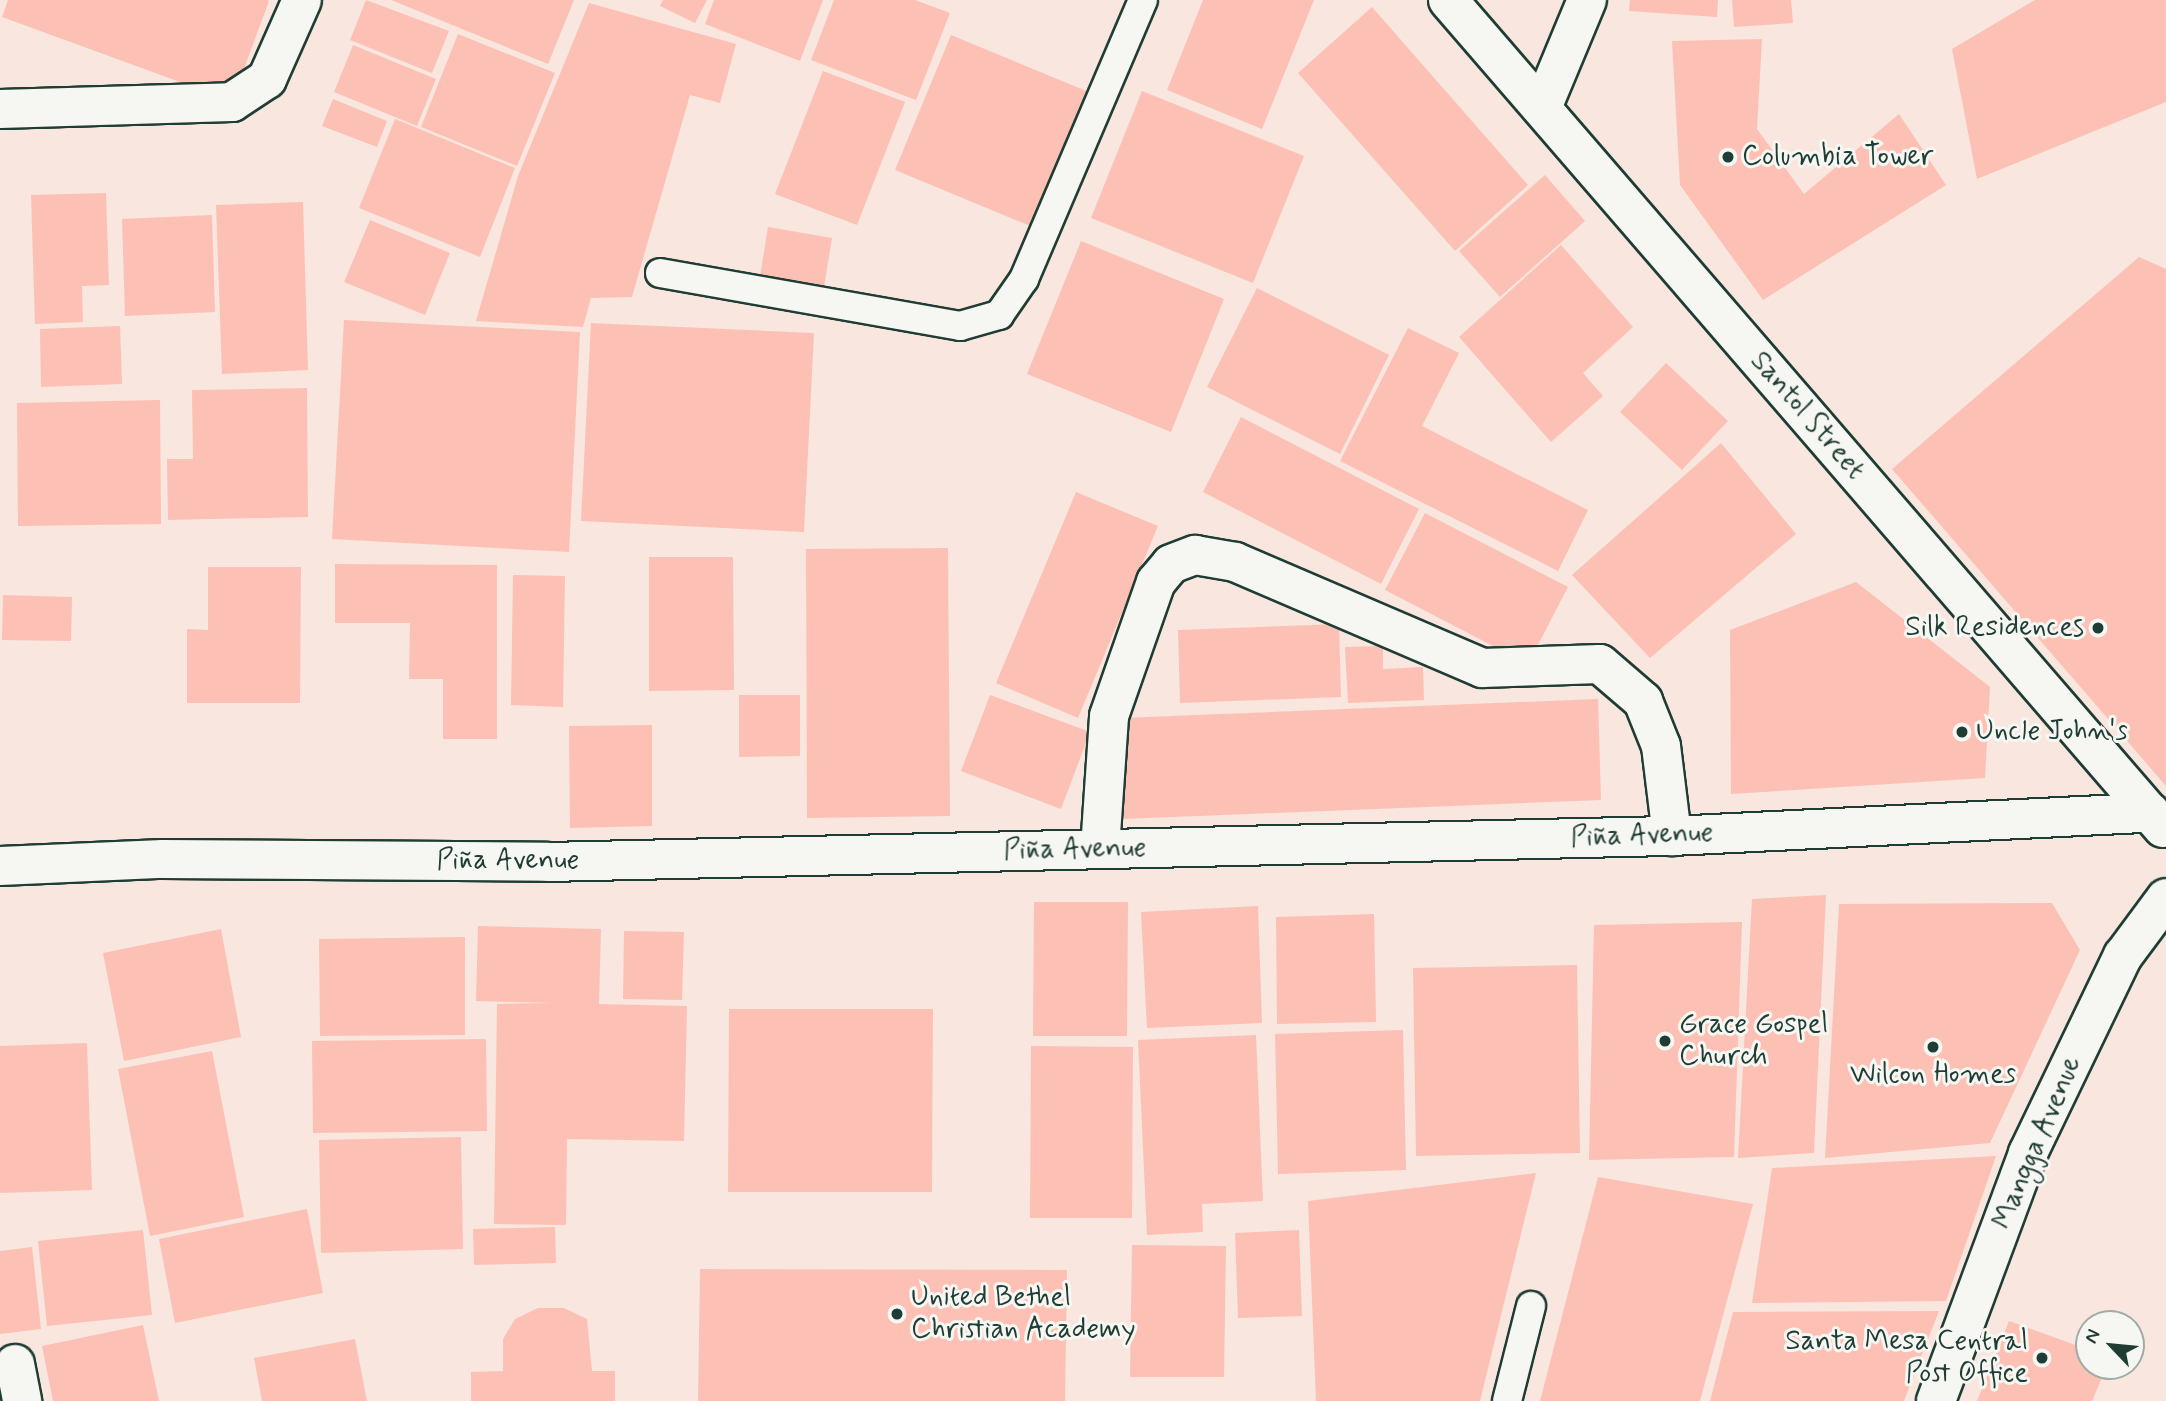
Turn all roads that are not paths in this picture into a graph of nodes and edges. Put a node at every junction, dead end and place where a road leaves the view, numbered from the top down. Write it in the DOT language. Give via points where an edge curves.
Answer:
graph roads {
  1 [pos="302,0"];
  2 [pos="1143,0"];
  3 [pos="1448,0"];
  4 [pos="1587,0"];
  5 [pos="1542,108"];
  6 [pos="0,109"];
  7 [pos="660,273"];
  8 [pos="2158,822"];
  9 [pos="1672,836"];
  10 [pos="1100,849"];
  11 [pos="0,866"];
  12 [pos="2166,898"];
  13 [pos="1531,1307"];
  14 [pos="15,1364"];
  15 [pos="22,1401"];
  16 [pos="1507,1401"];
  17 [pos="1936,1401"];
  1 -- 6 [label="street" via="267,79 232,102"];
  2 -- 7 [label="lane" via="1024,279 999,315 960,326"];
  3 -- 5 [label="street, Santol Street"];
  4 -- 5 [label="street"];
  5 -- 8 [label="street, Santol Street"];
  8 -- 9 [label="street, Piña Avenue"];
  9 -- 10 [label="street, Piña Avenue"];
  9 -- 10 [label="street" via="1661,746 1643,701 1600,664 1482,668 1235,562 1195,555 1171,564 1156,582 1109,716"];
  10 -- 11 [label="street, Piña Avenue" via="548,862 163,859"];
  12 -- 17 [label="street, Mangga Avenue" via="2123,956 2028,1153"];
  13 -- 16 [label="lane"];
  14 -- 15 [label="street"];
}
